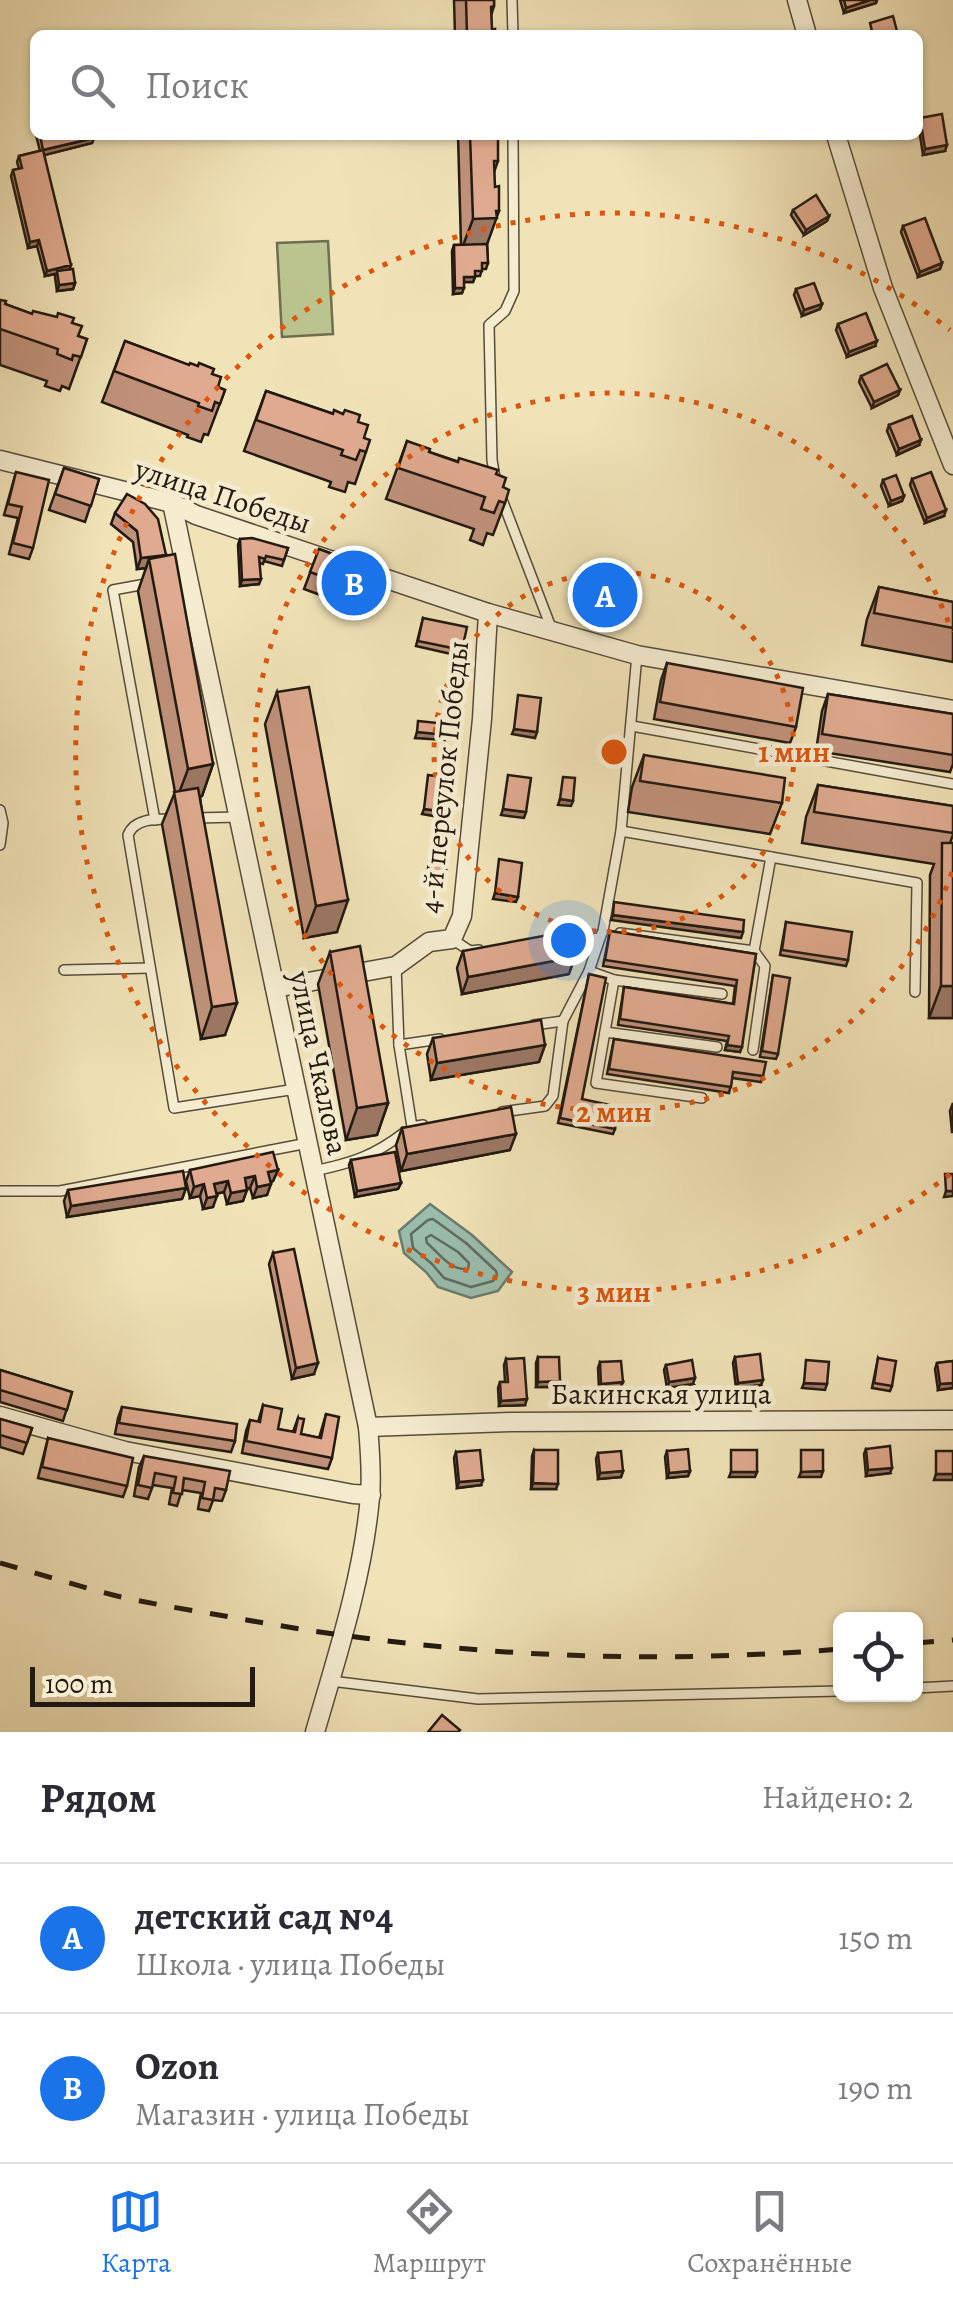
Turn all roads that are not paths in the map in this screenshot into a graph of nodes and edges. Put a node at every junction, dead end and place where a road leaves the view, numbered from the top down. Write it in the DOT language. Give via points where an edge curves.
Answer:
graph roads {
  1 [pos="512,0"];
  2 [pos="798,0"];
  3 [pos="513,30"];
  4 [pos="807,30"];
  5 [pos="513,140"];
  6 [pos="838,140"];
  7 [pos="0,460"];
  8 [pos="953,465"];
  9 [pos="172,503"];
  10 [pos="188,576"];
  11 [pos="488,613"];
  12 [pos="552,630"];
  13 [pos="637,655"];
  14 [pos="953,710"];
  15 [pos="632,726"];
  16 [pos="953,784"];
  17 [pos="0,810"];
  18 [pos="238,817"];
  19 [pos="155,820"];
  20 [pos="621,831"];
  21 [pos="0,845"];
  22 [pos="771,857"];
  23 [pos="601,935"];
  24 [pos="452,938"];
  25 [pos="544,944"];
  26 [pos="489,949"];
  27 [pos="754,950"];
  28 [pos="396,966"];
  29 [pos="150,968"];
  30 [pos="64,970"];
  31 [pos="589,971"];
  32 [pos="614,980"];
  33 [pos="275,988"];
  34 [pos="915,992"];
  35 [pos="722,994"];
  36 [pos="562,1021"];
  37 [pos="526,1026"];
  38 [pos="605,1032"];
  39 [pos="454,1037"];
  40 [pos="399,1046"];
  41 [pos="717,1047"];
  42 [pos="753,1050"];
  43 [pos="296,1090"];
  44 [pos="702,1098"];
  45 [pos="488,1115"];
  46 [pos="431,1124"];
  47 [pos="412,1127"];
  48 [pos="308,1143"];
  49 [pos="314,1171"];
  50 [pos="0,1191"];
  51 [pos="0,1416"];
  52 [pos="953,1420"];
  53 [pos="368,1427"];
  54 [pos="370,1495"];
  55 [pos="329,1680"];
  56 [pos="953,1686"];
  57 [pos="923,1688"];
  58 [pos="833,1690"];
  59 [pos="319,1731"];
  1 -- 3 [label="lane"];
  2 -- 4 [label="street"];
  5 -- 12 [label="lane" via="514,291 489,325 492,460"];
  6 -- 8 [label="street" via="883,288"];
  7 -- 9 [label="street, улица Победы"];
  9 -- 10 [label="street, улица Чкалова"];
  9 -- 11 [label="street, улица Победы"];
  10 -- 18 [label="street, улица Чкалова"];
  10 -- 19 [label="lane" via="113,590"];
  11 -- 12 [label="street, улица Победы"];
  11 -- 24 [label="street, 4-й переулок Победы" via="462,916"];
  12 -- 13 [label="street, улица Победы"];
  13 -- 14 [label="street, улица Победы"];
  13 -- 15 [label="lane"];
  15 -- 16 [label="lane"];
  15 -- 20 [label="lane"];
  17 -- 21 [label="lane"];
  18 -- 19 [label="lane"];
  18 -- 33 [label="street, улица Чкалова"];
  19 -- 29 [label="lane" via="136,824 128,835"];
  20 -- 22 [label="lane"];
  20 -- 23 [label="lane"];
  22 -- 27 [label="lane"];
  22 -- 34 [label="lane" via="917,883"];
  23 -- 25 [label="lane"];
  23 -- 27 [label="lane"];
  23 -- 31 [label="lane"];
  24 -- 26 [label="lane" via="470,951"];
  24 -- 28 [label="street, 4-й переулок Победы" via="430,942"];
  27 -- 42 [label="lane" via="765,966"];
  28 -- 33 [label="street, 4-й переулок Победы"];
  28 -- 40 [label="lane"];
  29 -- 30 [label="lane"];
  29 -- 43 [label="lane" via="174,1108"];
  31 -- 32 [label="lane"];
  31 -- 36 [label="lane"];
  32 -- 35 [label="lane"];
  32 -- 38 [label="lane"];
  33 -- 43 [label="street, улица Чкалова"];
  36 -- 37 [label="lane"];
  36 -- 45 [label="lane" via="553,1096 545,1106"];
  38 -- 41 [label="lane"];
  38 -- 44 [label="lane" via="596,1083"];
  39 -- 40 [label="lane"];
  40 -- 47 [label="lane"];
  43 -- 48 [label="street, улица Чкалова"];
  46 -- 47 [label="lane"];
  47 -- 49 [label="lane" via="382,1150"];
  48 -- 49 [label="street, улица Чкалова"];
  48 -- 50 [label="lane" via="60,1191"];
  49 -- 53 [label="street, улица Чкалова"];
  51 -- 54 [label="street" via="125,1451"];
  52 -- 53 [label="street, Бакинская улица"];
  53 -- 54 [label="street, улица Чкалова"];
  54 -- 55 [label="street, улица Чкалова"];
  55 -- 58 [label="lane" via="478,1699"];
  55 -- 59 [label="street, улица Чкалова"];
  56 -- 57 [label="lane"];
}
